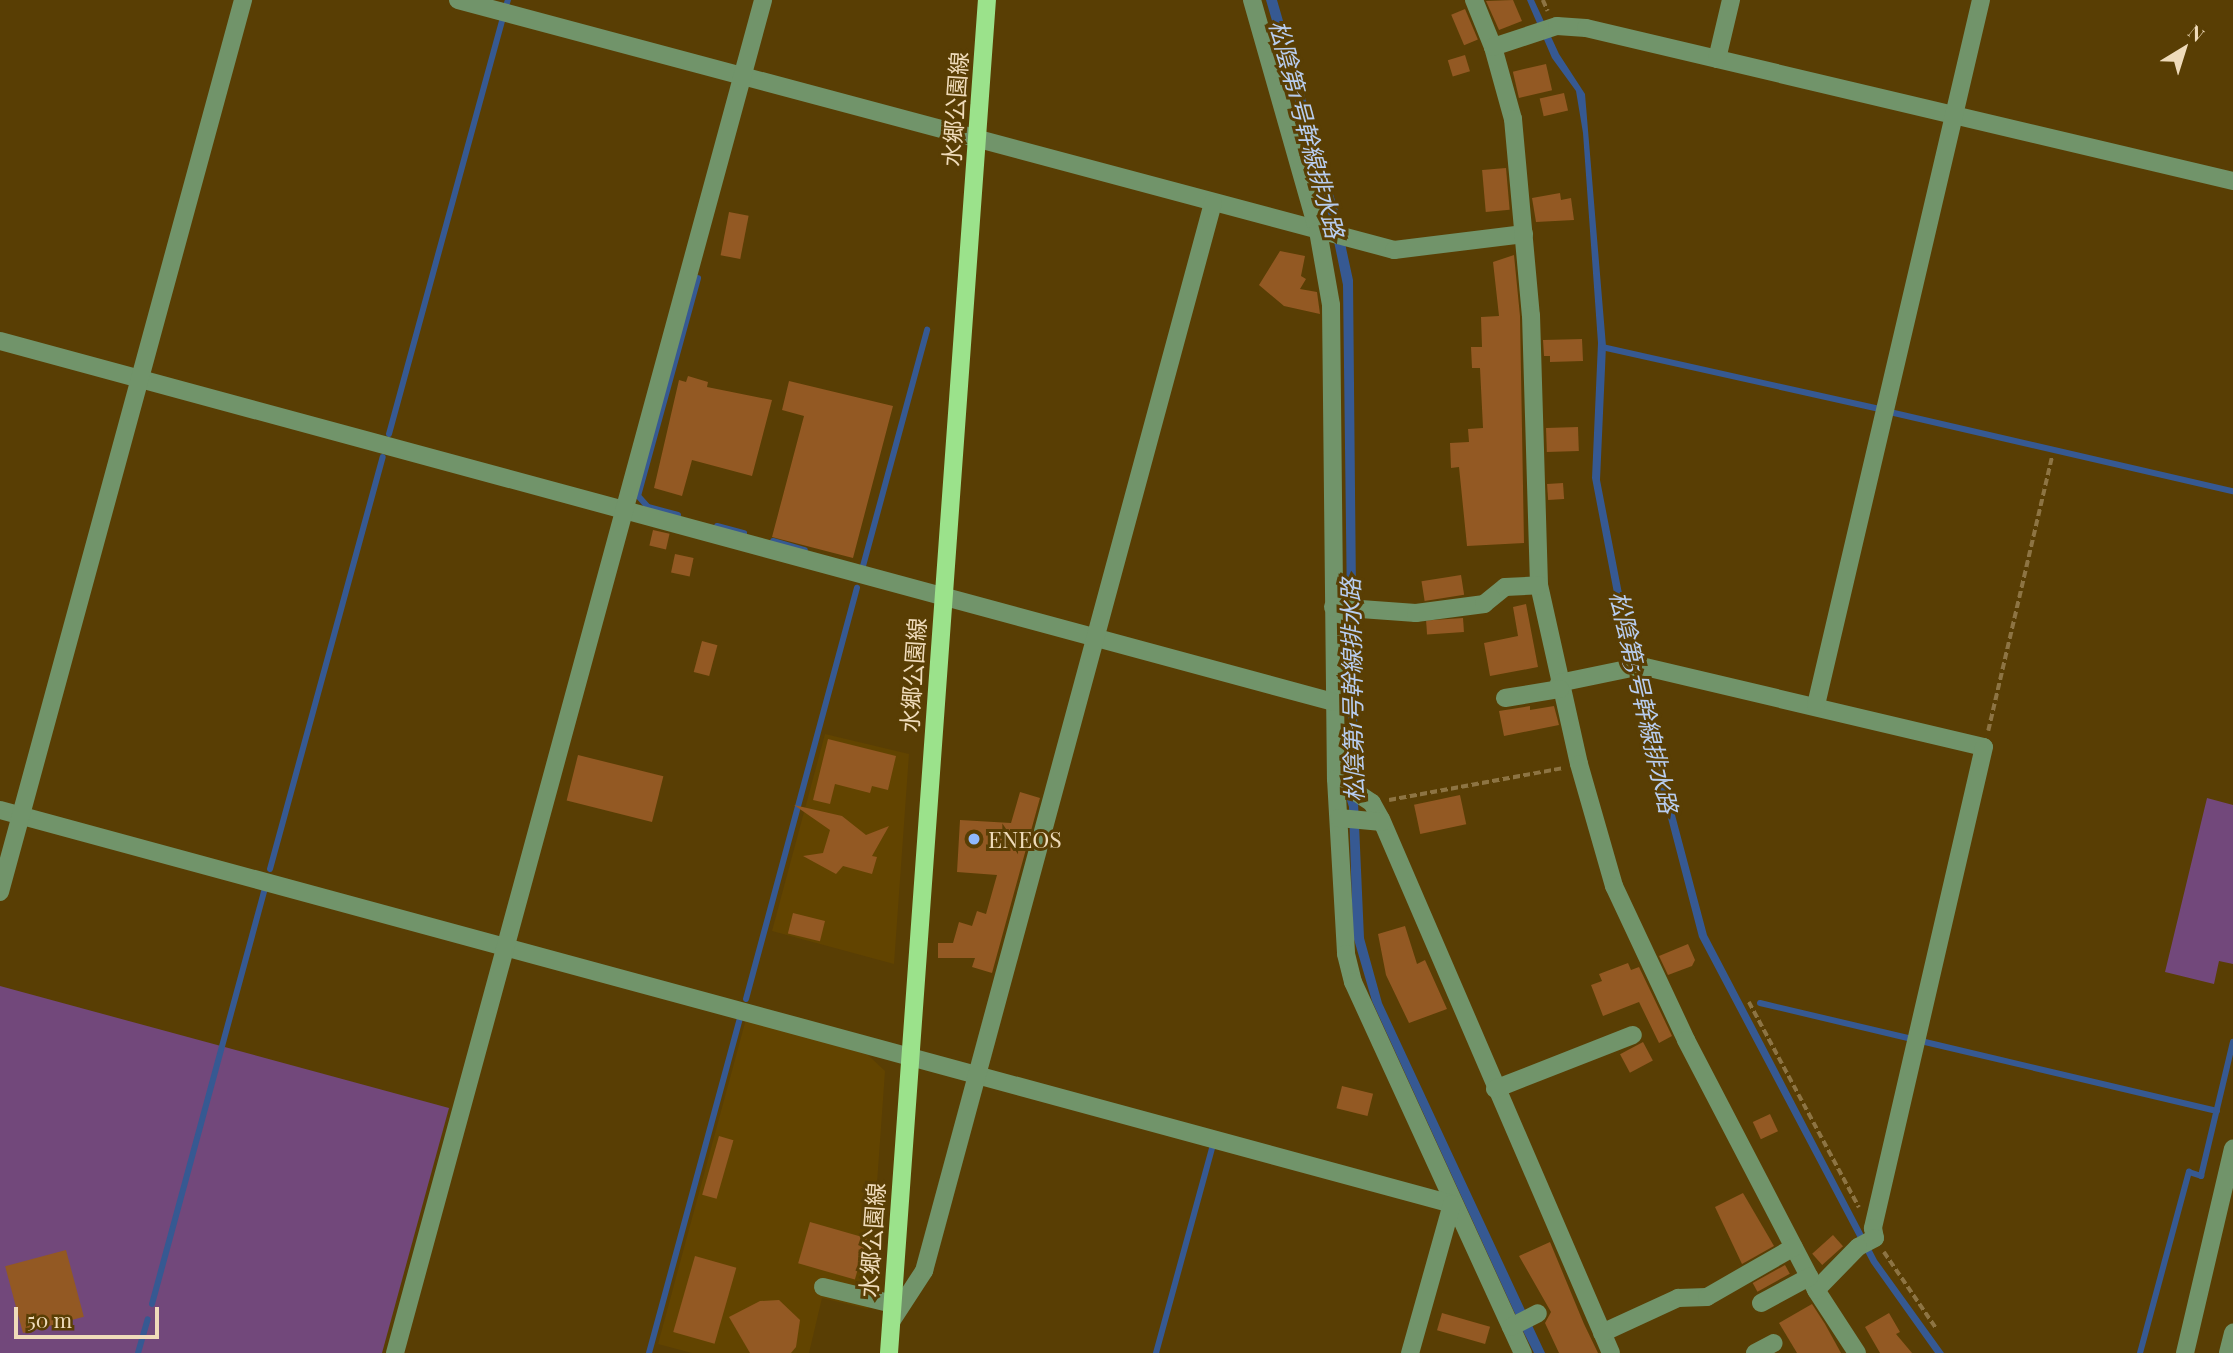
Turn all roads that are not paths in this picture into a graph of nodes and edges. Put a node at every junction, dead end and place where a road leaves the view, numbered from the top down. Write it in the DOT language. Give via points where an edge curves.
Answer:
graph roads {
  1 [pos="243,0"];
  2 [pos="458,0"];
  3 [pos="763,0"];
  4 [pos="987,0"];
  5 [pos="1252,0"];
  6 [pos="1474,0"];
  7 [pos="1731,0"];
  8 [pos="1981,0"];
  9 [pos="1493,47"];
  10 [pos="1717,59"];
  11 [pos="741,78"];
  12 [pos="1954,117"];
  13 [pos="977,140"];
  14 [pos="2233,181"];
  15 [pos="1213,203"];
  16 [pos="1322,232"];
  17 [pos="1524,234"];
  18 [pos="0,341"];
  19 [pos="140,380"];
  20 [pos="626,511"];
  21 [pos="1539,585"];
  22 [pos="943,597"];
  23 [pos="1336,608"];
  24 [pos="1096,639"];
  25 [pos="1559,686"];
  26 [pos="1505,698"];
  27 [pos="1333,702"];
  28 [pos="1815,705"];
  29 [pos="1338,781"];
  30 [pos="0,810"];
  31 [pos="21,815"];
  32 [pos="1341,818"];
  33 [pos="1382,822"];
  34 [pos="0,892"];
  35 [pos="506,946"];
  36 [pos="1633,1035"];
  37 [pos="909,1055"];
  38 [pos="979,1074"];
  39 [pos="1495,1089"];
  40 [pos="2233,1149"];
  41 [pos="1452,1204"];
  42 [pos="1794,1247"];
  43 [pos="1812,1284"];
  44 [pos="823,1287"];
  45 [pos="1762,1303"];
  46 [pos="892,1312"];
  47 [pos="1534,1315"];
  48 [pos="1512,1326"];
  49 [pos="1602,1332"];
  50 [pos="2233,1333"];
  51 [pos="1774,1343"];
  52 [pos="395,1353"];
  53 [pos="889,1353"];
  54 [pos="1410,1353"];
  55 [pos="1523,1353"];
  56 [pos="1611,1353"];
  57 [pos="1755,1353"];
  58 [pos="1857,1353"];
  59 [pos="2185,1353"];
  60 [pos="2228,1353"];
  1 -- 19 [label="street"];
  2 -- 11 [label="street"];
  3 -- 11 [label="street"];
  4 -- 13 [label="main road, 水郷公園線"];
  5 -- 16 [label="street"];
  6 -- 9 [label="street"];
  7 -- 10 [label="street"];
  8 -- 12 [label="street"];
  9 -- 10 [label="street" via="1542,32 1586,28"];
  9 -- 17 [label="street" via="1513,119"];
  10 -- 12 [label="street"];
  11 -- 13 [label="street"];
  11 -- 20 [label="street"];
  12 -- 14 [label="street"];
  12 -- 28 [label="street"];
  13 -- 15 [label="street"];
  13 -- 22 [label="main road, 水郷公園線"];
  15 -- 16 [label="street"];
  15 -- 24 [label="street"];
  16 -- 17 [label="street" via="1395,250"];
  16 -- 23 [label="street" via="1331,305"];
  17 -- 21 [label="street" via="1531,315"];
  18 -- 19 [label="street"];
  19 -- 20 [label="street"];
  19 -- 31 [label="street"];
  20 -- 22 [label="street"];
  20 -- 35 [label="street"];
  21 -- 23 [label="street" via="1505,587 1491,600 1471,606 1416,613"];
  21 -- 25 [label="street"];
  22 -- 24 [label="street"];
  22 -- 37 [label="main road, 水郷公園線"];
  23 -- 27 [label="street"];
  24 -- 27 [label="street"];
  24 -- 38 [label="street"];
  25 -- 26 [label="street"];
  25 -- 28 [label="street" via="1641,666"];
  25 -- 42 [label="street" via="1614,886 1686,1040"];
  27 -- 29 [label="street"];
  28 -- 43 [label="street" via="1984,747 1869,1239"];
  29 -- 32 [label="street"];
  29 -- 33 [label="street" via="1369,801"];
  30 -- 31 [label="street"];
  31 -- 34 [label="street"];
  31 -- 35 [label="street"];
  32 -- 33 [label="street"];
  32 -- 41 [label="street" via="1346,954 1353,982"];
  33 -- 39 [label="street"];
  35 -- 37 [label="street"];
  35 -- 52 [label="street"];
  36 -- 39 [label="street"];
  37 -- 38 [label="street"];
  37 -- 46 [label="main road, 水郷公園線"];
  38 -- 41 [label="street"];
  38 -- 46 [label="street" via="924,1271"];
  39 -- 49 [label="street"];
  40 -- 59 [label="street"];
  41 -- 48 [label="street"];
  41 -- 54 [label="street"];
  42 -- 43 [label="street"];
  42 -- 49 [label="street" via="1707,1297 1678,1298"];
  43 -- 45 [label="street"];
  43 -- 58 [label="street"];
  44 -- 46 [label="street"];
  46 -- 53 [label="main road, 水郷公園線"];
  47 -- 48 [label="street"];
  48 -- 55 [label="street"];
  49 -- 56 [label="street"];
  50 -- 60 [label="street"];
  51 -- 57 [label="street"];
}
